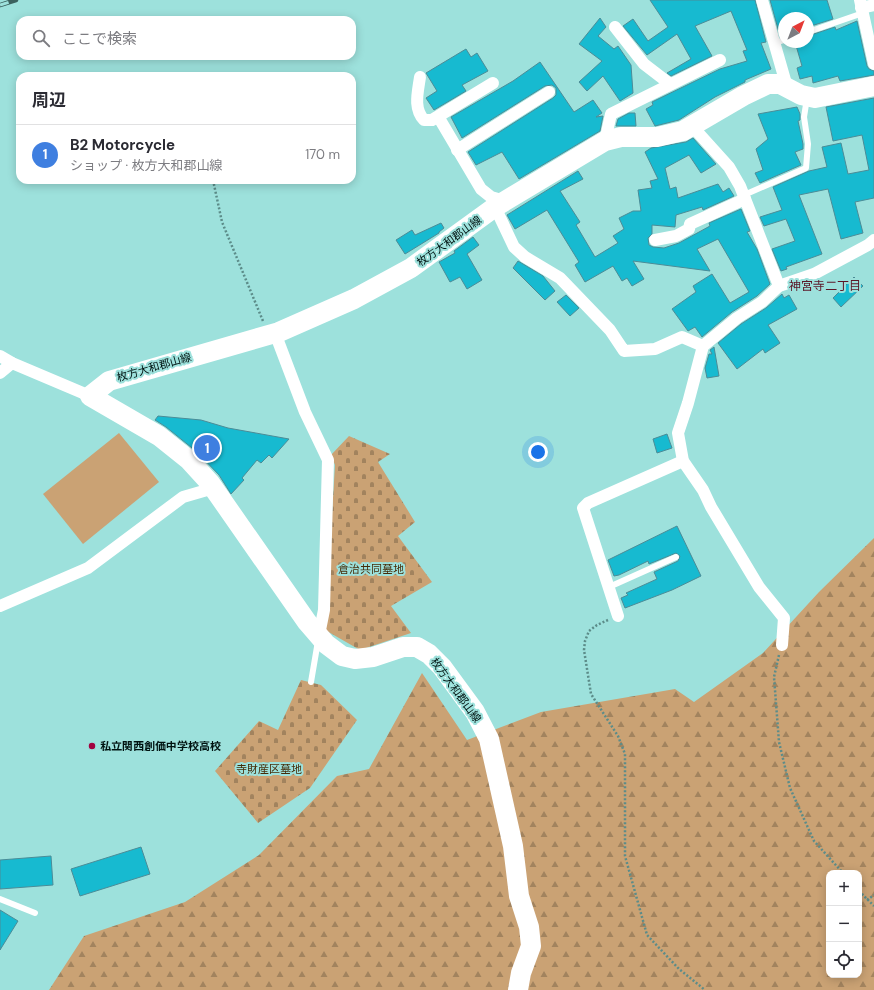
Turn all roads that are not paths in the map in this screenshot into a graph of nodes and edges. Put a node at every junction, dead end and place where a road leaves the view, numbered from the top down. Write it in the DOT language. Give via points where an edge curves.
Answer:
graph roads {
  1 [pos="762,0"];
  2 [pos="874,5"];
  3 [pos="861,7"];
  4 [pos="615,27"];
  5 [pos="814,29"];
  6 [pos="778,40"];
  7 [pos="780,48"];
  8 [pos="720,60"];
  9 [pos="874,64"];
  10 [pos="420,77"];
  11 [pos="493,83"];
  12 [pos="670,84"];
  13 [pos="874,86"];
  14 [pos="787,87"];
  15 [pos="549,92"];
  16 [pos="807,97"];
  17 [pos="439,118"];
  18 [pos="692,126"];
  19 [pos="606,141"];
  20 [pos="457,150"];
  21 [pos="745,197"];
  22 [pos="500,204"];
  23 [pos="655,240"];
  24 [pos="874,240"];
  25 [pos="779,286"];
  26 [pos="271,334"];
  27 [pos="703,346"];
  28 [pos="0,356"];
  29 [pos="12,363"];
  30 [pos="0,373"];
  31 [pos="90,396"];
  32 [pos="683,461"];
  33 [pos="214,488"];
  34 [pos="676,557"];
  35 [pos="609,587"];
  36 [pos="0,606"];
  37 [pos="618,616"];
  38 [pos="319,636"];
  39 [pos="782,645"];
  40 [pos="311,682"];
  41 [pos="0,899"];
  42 [pos="35,913"];
  43 [pos="518,990"];
  1 -- 6 [label="street"];
  2 -- 3 [label="street"];
  3 -- 5 [label="lane"];
  3 -- 9 [label="street"];
  4 -- 12 [label="street" via="644,64"];
  7 -- 14 [label="street"];
  8 -- 12 [label="street"];
  10 -- 17 [label="street" via="417,105 419,114 424,120"];
  11 -- 17 [label="street"];
  12 -- 19 [label="street" via="611,114"];
  13 -- 16 [label="main road, 枚方大和郡山線" via="830,96"];
  14 -- 16 [label="main road, 枚方大和郡山線"];
  14 -- 18 [label="main road, 枚方大和郡山線" via="768,84"];
  15 -- 20 [label="street"];
  16 -- 21 [label="lane" via="804,117 808,144 806,168"];
  17 -- 20 [label="street"];
  18 -- 19 [label="main road, 枚方大和郡山線" via="682,132 657,138 621,137"];
  18 -- 21 [label="street" via="729,167"];
  19 -- 22 [label="main road, 枚方大和郡山線"];
  20 -- 22 [label="street" via="481,189"];
  21 -- 23 [label="street" via="690,224 689,229 676,236"];
  21 -- 25 [label="street"];
  22 -- 26 [label="main road, 枚方大和郡山線" via="411,268 354,299"];
  22 -- 27 [label="street" via="514,247 524,257 560,278 610,330 624,351 656,349 682,337"];
  24 -- 25 [label="street" via="814,274"];
  25 -- 27 [label="street" via="762,302 737,318"];
  26 -- 31 [label="main road, 枚方大和郡山線" via="109,380"];
  26 -- 38 [label="street" via="328,460 324,610"];
  27 -- 32 [label="street" via="678,433"];
  28 -- 29 [label="street"];
  29 -- 30 [label="street"];
  29 -- 31 [label="street"];
  31 -- 33 [label="main road, 枚方大和郡山線" via="159,436 189,460"];
  32 -- 35 [label="street" via="588,503 583,508"];
  32 -- 39 [label="street" via="703,490 759,587 784,618"];
  33 -- 36 [label="street" via="183,497 88,568"];
  33 -- 38 [label="main road, 枚方大和郡山線"];
  34 -- 35 [label="lane"];
  35 -- 37 [label="street"];
  38 -- 40 [label="lane"];
  38 -- 43 [label="main road, 枚方大和郡山線" via="342,656 355,659 373,657 403,647 418,647 442,667 475,712 489,739 513,846 519,896 529,926 531,946"];
  41 -- 42 [label="lane"];
}
